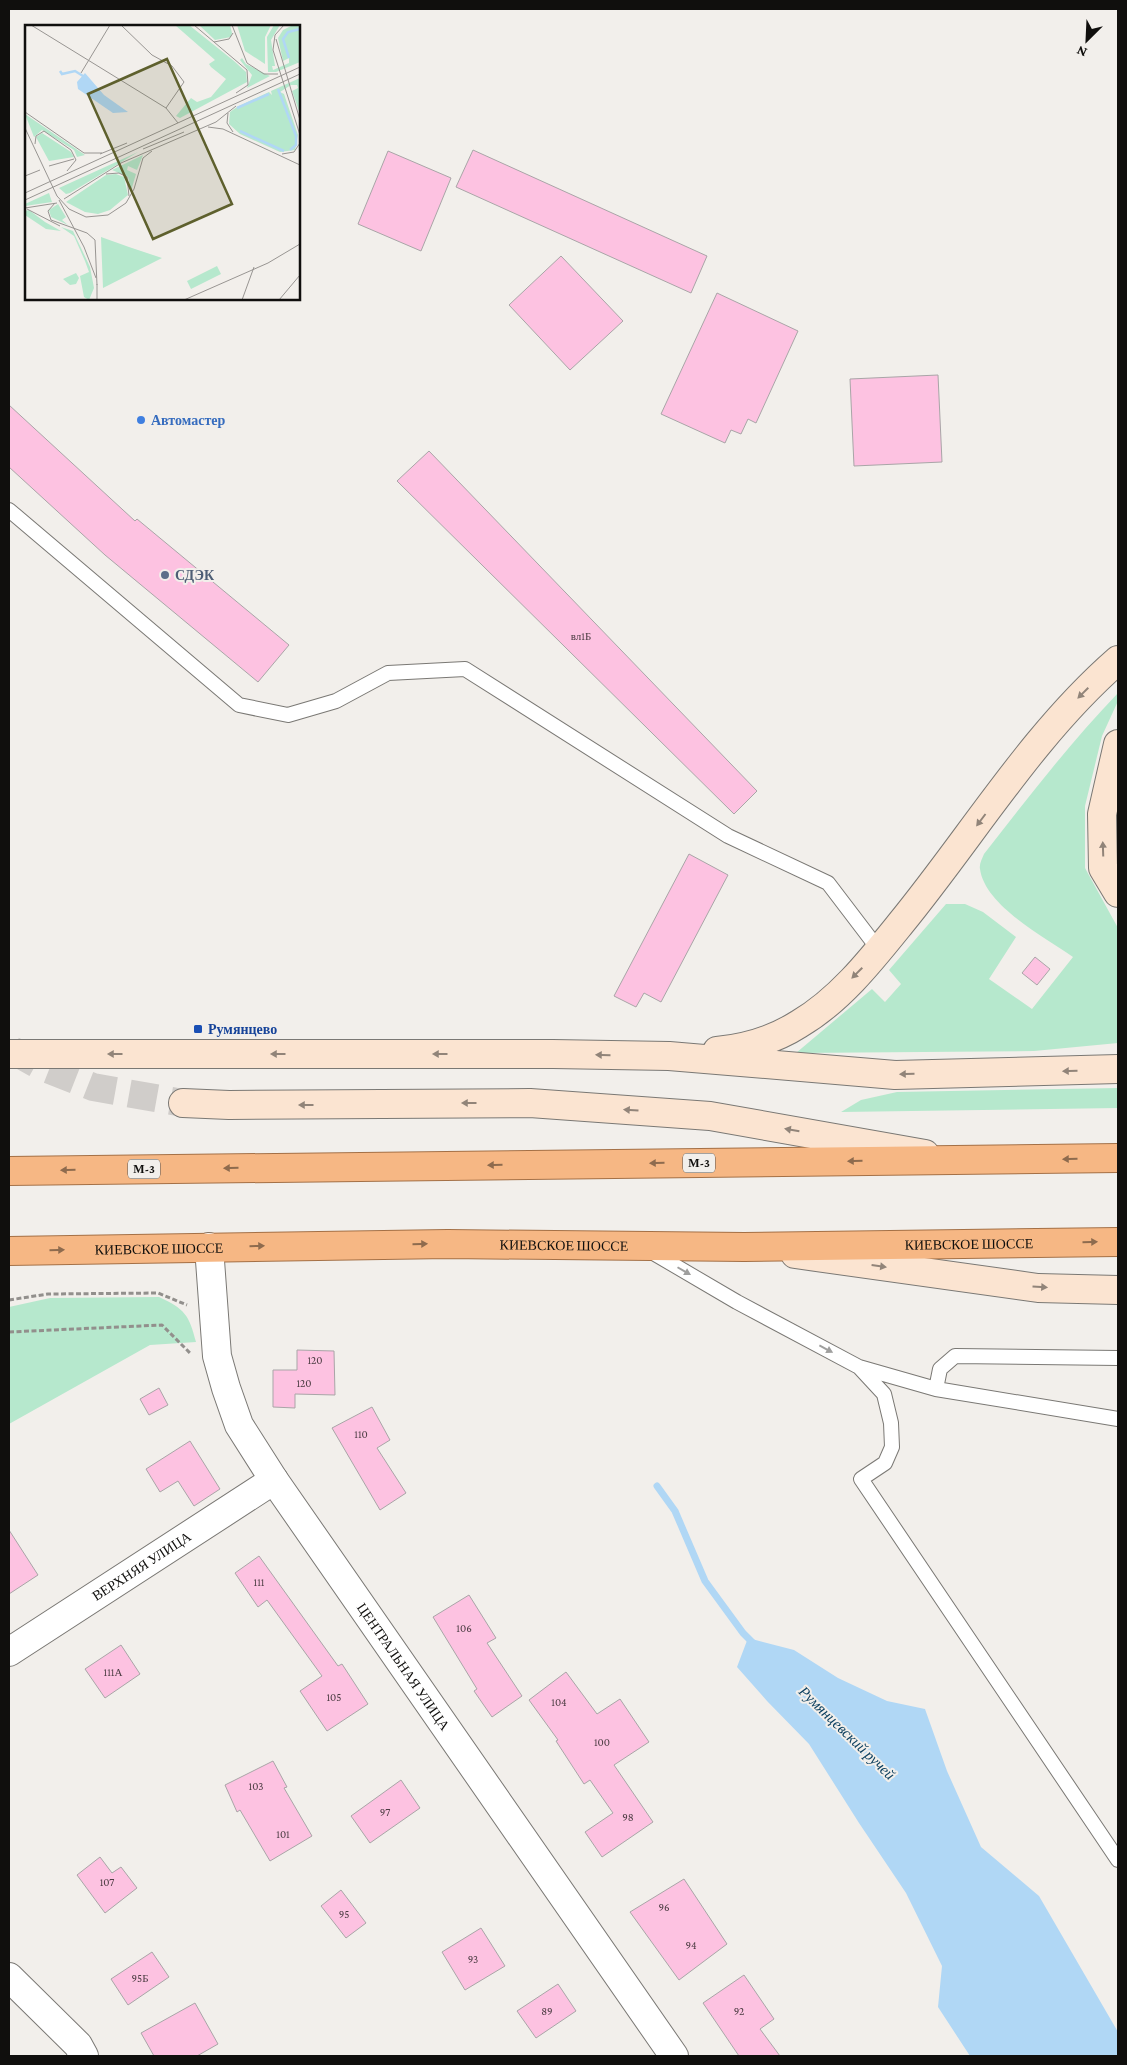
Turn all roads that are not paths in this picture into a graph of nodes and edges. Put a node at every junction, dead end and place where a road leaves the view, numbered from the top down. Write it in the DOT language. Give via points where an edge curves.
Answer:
graph roads {
  1 [pos="9,510"];
  2 [pos="1118,660"];
  3 [pos="1118,744"];
  4 [pos="1118,894"];
  5 [pos="879,950"];
  6 [pos="9,1054"];
  7 [pos="669,1056"];
  8 [pos="1118,1069"];
  9 [pos="183,1103"];
  10 [pos="1118,1158"];
  11 [pos="960,1160"];
  12 [pos="9,1171"];
  13 [pos="1118,1242"];
  14 [pos="642,1246"];
  15 [pos="209,1247"];
  16 [pos="744,1248"];
  17 [pos="9,1251"];
  18 [pos="1118,1290"];
  19 [pos="1118,1358"];
  20 [pos="859,1367"];
  21 [pos="936,1389"];
  22 [pos="1118,1419"];
  23 [pos="274,1480"];
  24 [pos="9,1652"];
  25 [pos="1118,1860"];
  26 [pos="9,1977"];
  27 [pos="84,2056"];
  28 [pos="674,2056"];
  1 -- 5 [label="lane" via="240,705 288,715 336,701 388,673 465,669 728,836 828,883"];
  2 -- 5 [label="main road, one-way" via="1079,696 1039,742"];
  4 -- 3 [label="main road, one-way" via="1103,868 1102,814"];
  5 -- 7 [label="main road, one-way" via="825,1004 777,1037 732,1049"];
  7 -- 6 [label="main road, one-way"];
  8 -- 7 [label="main road, one-way" via="895,1075"];
  11 -- 9 [label="main road, one-way" via="710,1116 530,1103"];
  10 -- 11 [label="highway, М-3, one-way"];
  11 -- 12 [label="highway, М-3, one-way"];
  16 -- 13 [label="highway, КИЕВСКОЕ ШОССЕ, one-way"];
  15 -- 14 [label="highway, КИЕВСКОЕ ШОССЕ, one-way"];
  14 -- 16 [label="highway, КИЕВСКОЕ ШОССЕ"];
  14 -- 20 [label="lane, one-way" via="736,1302"];
  17 -- 15 [label="highway, КИЕВСКОЕ ШОССЕ, one-way"];
  15 -- 23 [label="street, ЦЕНТРАЛЬНАЯ УЛИЦА" via="217,1356 239,1425"];
  16 -- 18 [label="main road, one-way" via="1038,1288"];
  19 -- 21 [label="lane" via="955,1356 940,1369"];
  20 -- 21 [label="lane"];
  20 -- 25 [label="lane" via="884,1394 891,1423 892,1447 885,1463 861,1479"];
  21 -- 22 [label="lane"];
  23 -- 24 [label="street, ВЕРХНЯЯ УЛИЦА"];
  23 -- 28 [label="street, ЦЕНТРАЛЬНАЯ УЛИЦА"];
  26 -- 27 [label="street" via="78,2045"];
}
